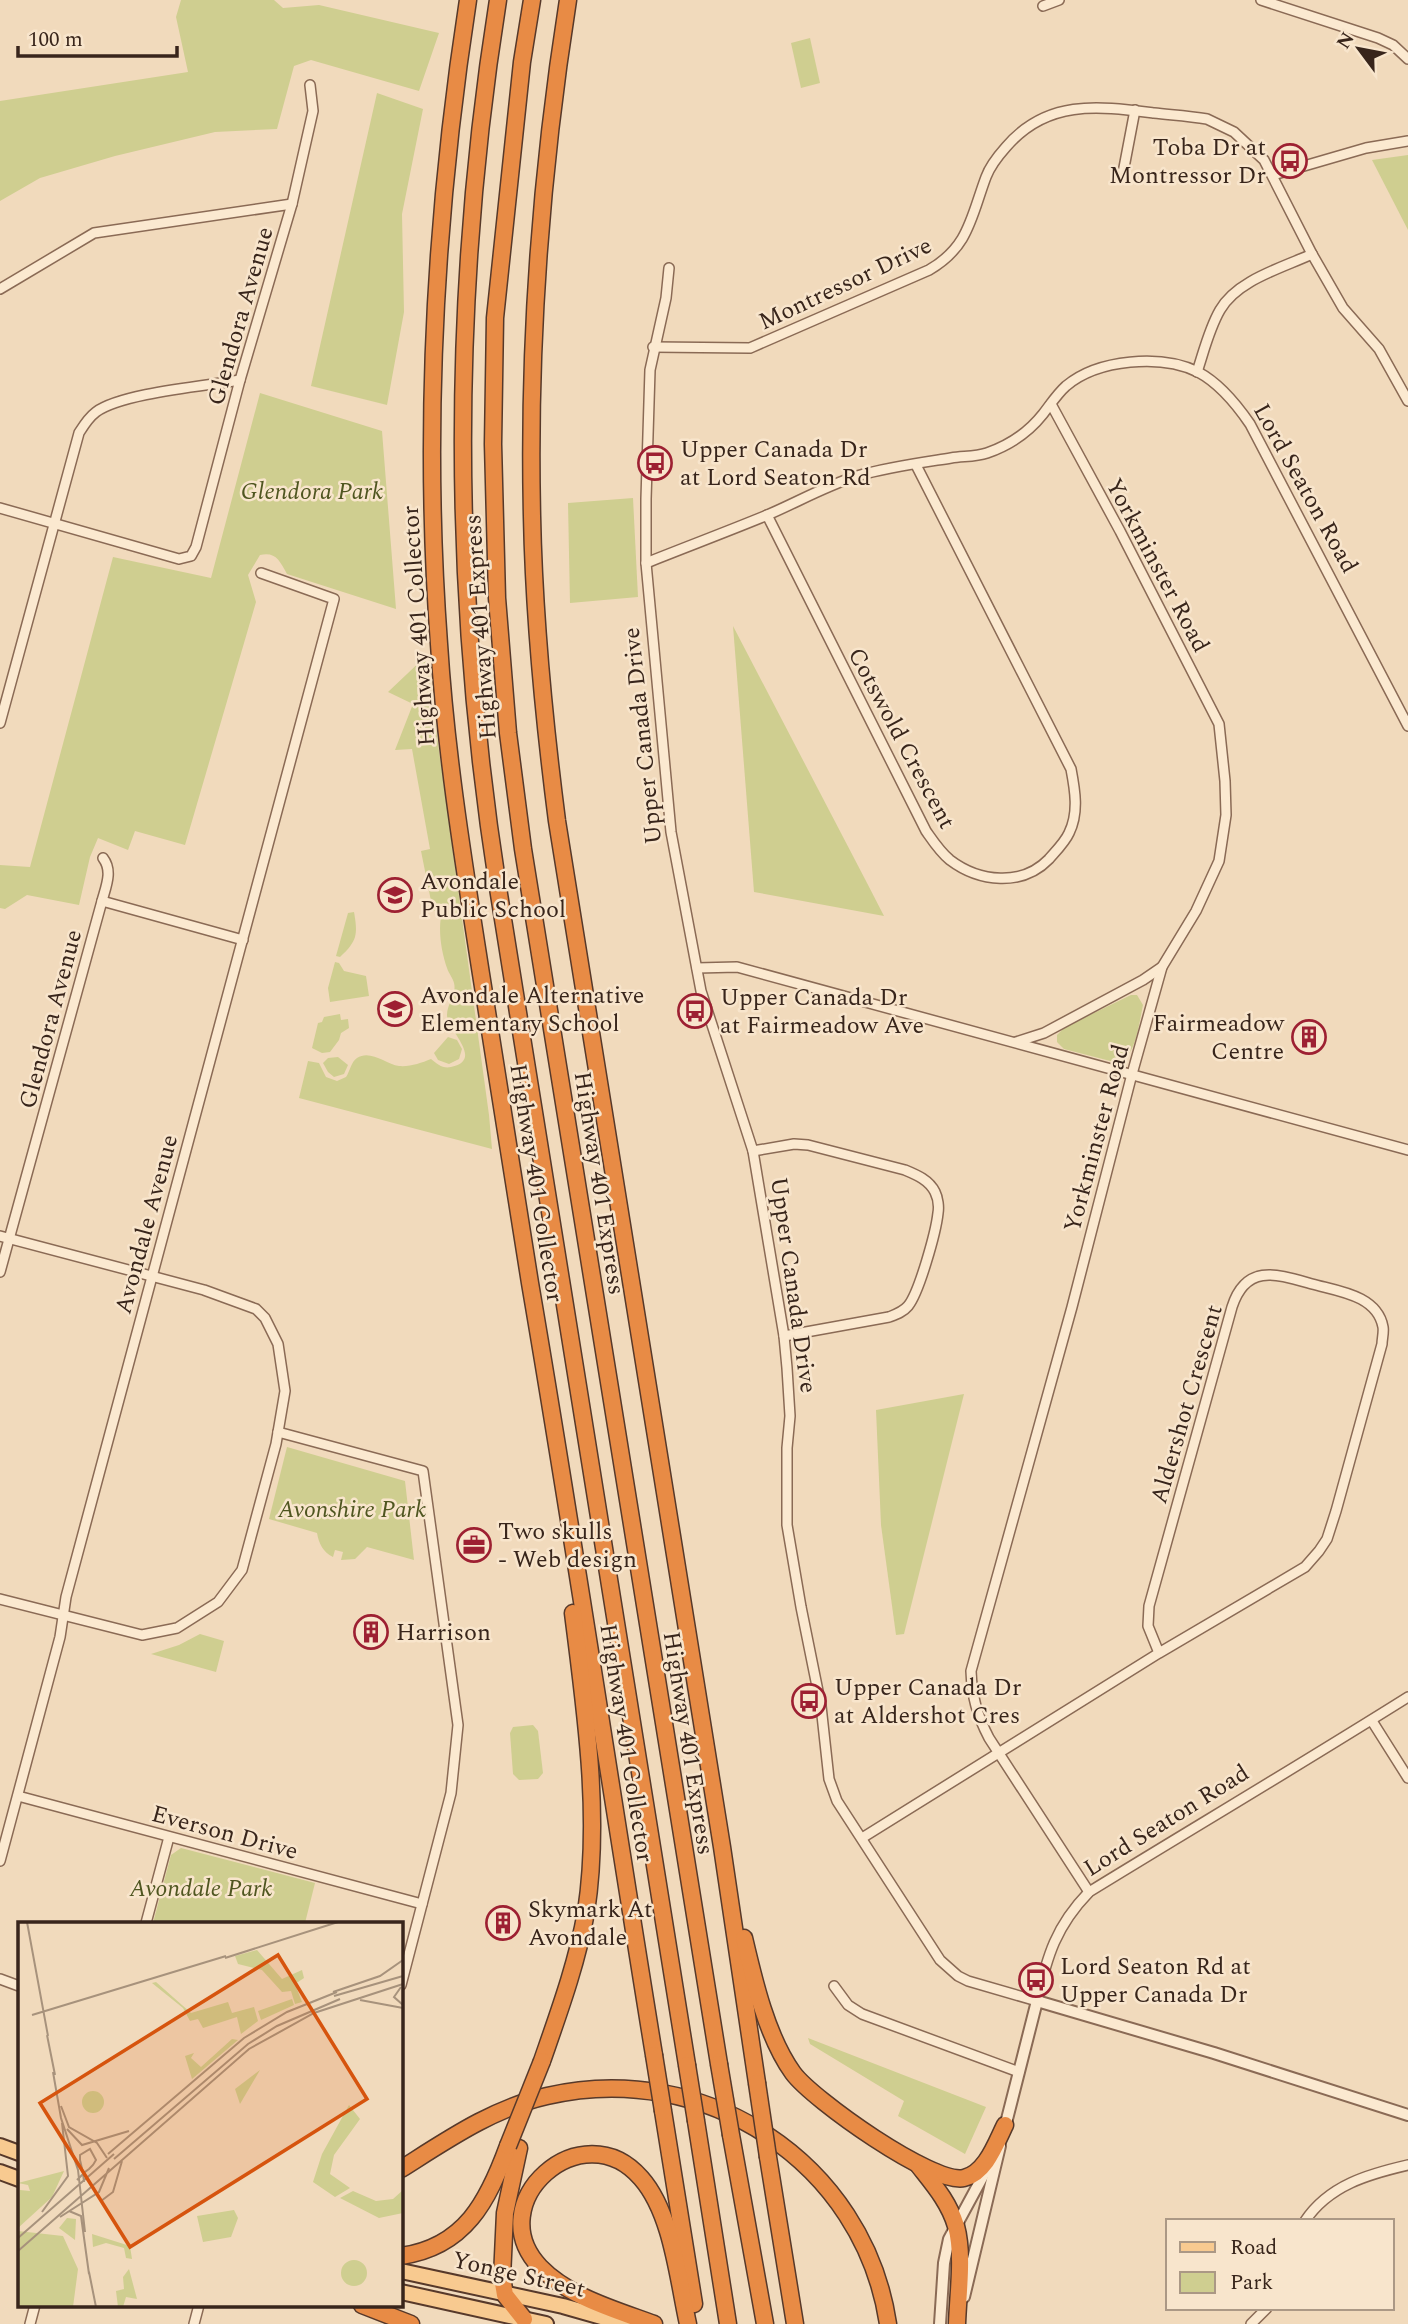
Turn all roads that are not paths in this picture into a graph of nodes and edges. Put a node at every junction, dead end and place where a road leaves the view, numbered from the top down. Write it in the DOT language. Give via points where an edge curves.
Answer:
graph roads {
  1 [pos="459,0"];
  2 [pos="468,0"];
  3 [pos="498,0"];
  4 [pos="532,0"];
  5 [pos="568,0"];
  6 [pos="1059,0"];
  7 [pos="1261,0"];
  8 [pos="1044,6"];
  9 [pos="1408,59"];
  10 [pos="310,85"];
  11 [pos="453,107"];
  12 [pos="1135,110"];
  13 [pos="1408,142"];
  14 [pos="1273,175"];
  15 [pos="1122,178"];
  16 [pos="292,204"];
  17 [pos="1312,254"];
  18 [pos="669,268"];
  19 [pos="0,289"];
  20 [pos="653,347"];
  21 [pos="1197,372"];
  22 [pos="240,380"];
  23 [pos="1408,401"];
  24 [pos="1051,404"];
  25 [pos="916,465"];
  26 [pos="0,508"];
  27 [pos="767,515"];
  28 [pos="54,523"];
  29 [pos="646,563"];
  30 [pos="261,573"];
  31 [pos="0,723"];
  32 [pos="1408,726"];
  33 [pos="103,858"];
  34 [pos="102,901"];
  35 [pos="243,940"];
  36 [pos="1163,967"];
  37 [pos="697,968"];
  38 [pos="1016,1042"];
  39 [pos="1132,1074"];
  40 [pos="1408,1150"];
  41 [pos="753,1151"];
  42 [pos="4,1238"];
  43 [pos="0,1272"];
  44 [pos="152,1277"];
  45 [pos="530,1285"];
  46 [pos="784,1336"];
  47 [pos="278,1432"];
  48 [pos="0,1599"];
  49 [pos="64,1616"];
  50 [pos="1159,1653"];
  51 [pos="1408,1697"];
  52 [pos="1372,1721"];
  53 [pos="999,1752"];
  54 [pos="1408,1779"];
  55 [pos="18,1796"];
  56 [pos="169,1837"];
  57 [pos="862,1838"];
  58 [pos="722,1847"];
  59 [pos="0,1861"];
  60 [pos="1089,1892"];
  61 [pos="422,1904"];
  62 [pos="146,1922"];
  63 [pos="0,1979"];
  64 [pos="402,1981"];
  65 [pos="18,1986"];
  66 [pos="834,1986"];
  67 [pos="1037,2001"];
  68 [pos="1019,2072"];
  69 [pos="1408,2115"];
  70 [pos="1005,2125"];
  71 [pos="0,2146"];
  72 [pos="513,2147"];
  73 [pos="18,2153"];
  74 [pos="917,2164"];
  75 [pos="1408,2165"];
  76 [pos="402,2168"];
  77 [pos="0,2172"];
  78 [pos="18,2179"];
  79 [pos="1307,2219"];
  80 [pos="956,2226"];
  81 [pos="402,2256"];
  82 [pos="402,2271"];
  83 [pos="402,2292"];
  84 [pos="505,2293"];
  85 [pos="35,2306"];
  86 [pos="199,2306"];
  87 [pos="365,2306"];
  88 [pos="1265,2310"];
  89 [pos="524,2319"];
  90 [pos="691,2319"];
  91 [pos="30,2324"];
  92 [pos="194,2324"];
  93 [pos="411,2324"];
  94 [pos="546,2324"];
  95 [pos="626,2324"];
  96 [pos="654,2324"];
  97 [pos="728,2324"];
  98 [pos="765,2324"];
  99 [pos="795,2324"];
  100 [pos="888,2324"];
  101 [pos="940,2324"];
  102 [pos="958,2324"];
  103 [pos="1251,2324"];
  1 -- 11 [label="highway"];
  2 -- 11 [label="highway, Highway 401 Collector"];
  3 -- 97 [label="highway, Highway 401 Express, bridge" via="476,178 464,356 464,521 474,698 496,875"];
  4 -- 98 [label="highway, Highway 401 Express, bridge" via="495,318 497,598 509,733 525,863"];
  5 -- 58 [label="highway" via="546,160 534,328 532,516 542,688 556,821"];
  6 -- 8 [label="street"];
  7 -- 9 [label="street" via="1378,38"];
  10 -- 16 [label="street, Glendora Avenue" via="313,111"];
  11 -- 45 [label="highway, Highway 401 Collector" via="440,236 432,408 439,646 460,836"];
  12 -- 14 [label="street, Montressor Drive" via="1221,124 1252,147"];
  12 -- 15 [label="street"];
  12 -- 20 [label="street, Montressor Drive" via="1089,107 1049,115 1024,129 995,160 969,227 954,251 915,277 750,348"];
  13 -- 14 [label="street" via="1366,148"];
  14 -- 17 [label="street, Montressor Drive"];
  16 -- 19 [label="street" via="94,233"];
  16 -- 22 [label="street, Glendora Avenue"];
  17 -- 21 [label="street" via="1245,285 1220,309"];
  17 -- 23 [label="street, Montressor Drive" via="1343,308 1388,362"];
  18 -- 20 [label="street, Upper Canada Drive"];
  20 -- 29 [label="street, Upper Canada Drive" via="647,397"];
  21 -- 24 [label="street, Lord Seaton Road" via="1160,363 1126,362 1095,370 1067,385"];
  21 -- 32 [label="street, Lord Seaton Road" via="1227,395 1250,424"];
  22 -- 28 [label="street" via="118,400 97,411 79,433"];
  22 -- 28 [label="street, Glendora Avenue" via="191,556 179,559"];
  24 -- 25 [label="street, Lord Seaton Road" via="1013,443 971,457"];
  24 -- 36 [label="street, Yorkminster Road" via="1219,724 1226,815 1219,861"];
  25 -- 27 [label="street, Lord Seaton Road" via="855,477"];
  25 -- 27 [label="street, Cotswold Crescent" via="1071,769 1076,791 1070,833 1042,866 1016,878 982,877 964,869 949,859 926,831"];
  26 -- 28 [label="street"];
  27 -- 29 [label="street, Lord Seaton Road"];
  28 -- 31 [label="street"];
  29 -- 37 [label="street, Upper Canada Drive" via="671,832"];
  30 -- 35 [label="street, Avondale Avenue" via="334,598"];
  33 -- 34 [label="street, Glendora Avenue" via="109,873"];
  34 -- 35 [label="street"];
  34 -- 42 [label="street, Glendora Avenue"];
  35 -- 44 [label="street, Avondale Avenue"];
  36 -- 38 [label="street" via="1044,1033"];
  36 -- 39 [label="street, Yorkminster Road"];
  37 -- 38 [label="street" via="737,967"];
  37 -- 41 [label="street, Upper Canada Drive"];
  38 -- 39 [label="street"];
  39 -- 40 [label="street"];
  39 -- 53 [label="street, Yorkminster Road" via="971,1671 977,1714"];
  41 -- 46 [label="street, Upper Canada Drive"];
  41 -- 46 [label="street" via="801,1145 905,1170 919,1175 938,1201 925,1262 907,1307 890,1317"];
  42 -- 43 [label="street, Glendora Avenue"];
  42 -- 44 [label="street"];
  44 -- 47 [label="street" via="229,1297 265,1318 278,1344 285,1391"];
  44 -- 49 [label="street, Avondale Avenue"];
  45 -- 72 [label="highway, bridge" via="531,1345 573,1616 591,1810 584,1922 565,1996"];
  45 -- 90 [label="highway, Highway 401 Collector, bridge" via="663,2111"];
  46 -- 57 [label="street, Upper Canada Drive" via="790,1416 786,1509 790,1552 821,1706 830,1779 837,1801"];
  47 -- 49 [label="street" via="242,1570 218,1602 177,1628 142,1635"];
  47 -- 61 [label="street" via="423,1471 458,1725 451,1793"];
  48 -- 49 [label="street"];
  49 -- 55 [label="street, Avondale Avenue"];
  50 -- 50 [label="street, Aldershot Crescent" via="1305,1567 1327,1539 1382,1344 1383,1327 1377,1314 1358,1298 1278,1274 1243,1284 1232,1307 1149,1606 1148,1626"];
  50 -- 53 [label="street, Aldershot Crescent"];
  51 -- 52 [label="street, Lord Seaton Road"];
  52 -- 54 [label="street"];
  52 -- 60 [label="street, Lord Seaton Road"];
  53 -- 57 [label="street, Aldershot Crescent"];
  53 -- 60 [label="street, Yorkminster Road"];
  55 -- 56 [label="street, Everson Drive"];
  55 -- 59 [label="street, Avondale Avenue"];
  56 -- 61 [label="street, Everson Drive"];
  56 -- 62 [label="street"];
  57 -- 67 [label="street, Upper Canada Drive" via="940,1960 968,1981"];
  58 -- 74 [label="highway" via="752,1975 773,2034 794,2074 832,2109"];
  58 -- 99 [label="highway, bridge"];
  60 -- 67 [label="street, Lord Seaton Road" via="1055,1937"];
  61 -- 64 [label="street"];
  63 -- 65 [label="street"];
  66 -- 68 [label="street" via="848,2005 862,2014"];
  67 -- 68 [label="street, Lord Seaton Road"];
  67 -- 69 [label="street, Upper Canada Drive"];
  68 -- 70 [label="street, Lord Seaton Road"];
  70 -- 74 [label="highway" via="983,2165 962,2179"];
  70 -- 80 [label="street, Lord Seaton Road"];
  70 -- 102 [label="street, Lord Seaton Road"];
  71 -- 73 [label="main road"];
  72 -- 81 [label="highway" via="471,2220 439,2245"];
  72 -- 84 [label="highway" via="504,2222"];
  74 -- 80 [label="highway" via="947,2204"];
  75 -- 79 [label="street" via="1348,2184"];
  76 -- 100 [label="highway" via="490,2116 551,2095 636,2089 713,2106 769,2135 828,2189 866,2250"];
  77 -- 78 [label="main road"];
  80 -- 101 [label="street, Lord Seaton Road" via="944,2263"];
  80 -- 102 [label="highway"];
  82 -- 84 [label="main road, Yonge Street"];
  83 -- 89 [label="main road, Yonge Street"];
  84 -- 89 [label="highway"];
  84 -- 95 [label="main road, Yonge Street"];
  85 -- 91 [label="street"];
  86 -- 92 [label="street"];
  87 -- 93 [label="highway"];
  88 -- 103 [label="street"];
  89 -- 94 [label="main road, Yonge Street"];
  90 -- 96 [label="highway" via="664,2222 643,2180 624,2164 602,2156 584,2155 560,2162 536,2181 524,2208 523,2233 533,2258 566,2287"];
}
